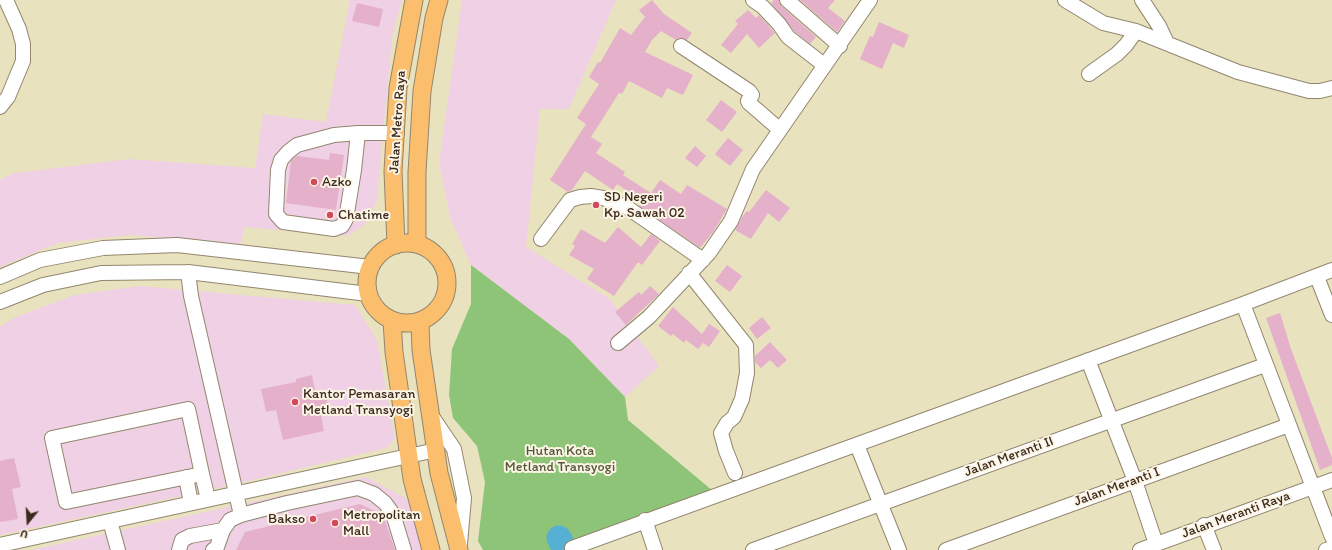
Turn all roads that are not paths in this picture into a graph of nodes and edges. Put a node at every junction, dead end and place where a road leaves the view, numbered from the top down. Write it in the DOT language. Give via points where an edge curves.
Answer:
graph roads {
  1 [pos="6,0"];
  2 [pos="414,0"];
  3 [pos="439,0"];
  4 [pos="753,0"];
  5 [pos="787,0"];
  6 [pos="870,0"];
  7 [pos="1065,0"];
  8 [pos="1142,0"];
  9 [pos="1136,31"];
  10 [pos="1167,43"];
  11 [pos="681,46"];
  12 [pos="840,46"];
  13 [pos="824,65"];
  14 [pos="1089,74"];
  15 [pos="1332,88"];
  16 [pos="0,108"];
  17 [pos="779,129"];
  18 [pos="358,133"];
  19 [pos="397,133"];
  20 [pos="541,239"];
  21 [pos="417,244"];
  22 [pos="396,245"];
  23 [pos="703,260"];
  24 [pos="370,267"];
  25 [pos="1332,270"];
  26 [pos="188,272"];
  27 [pos="689,274"];
  28 [pos="0,277"];
  29 [pos="1317,277"];
  30 [pos="368,294"];
  31 [pos="0,302"];
  32 [pos="1243,304"];
  33 [pos="1332,315"];
  34 [pos="392,321"];
  35 [pos="420,322"];
  36 [pos="618,343"];
  37 [pos="1088,360"];
  38 [pos="1266,365"];
  39 [pos="431,415"];
  40 [pos="1111,420"];
  41 [pos="1288,425"];
  42 [pos="857,445"];
  43 [pos="436,450"];
  44 [pos="409,455"];
  45 [pos="735,473"];
  46 [pos="202,474"];
  47 [pos="186,477"];
  48 [pos="1332,480"];
  49 [pos="1135,481"];
  50 [pos="281,483"];
  51 [pos="1312,487"];
  52 [pos="236,493"];
  53 [pos="208,499"];
  54 [pos="191,503"];
  55 [pos="287,503"];
  56 [pos="881,503"];
  57 [pos="241,515"];
  58 [pos="645,520"];
  59 [pos="110,521"];
  60 [pos="1204,525"];
  61 [pos="223,530"];
  62 [pos="1332,537"];
  63 [pos="1156,544"];
  64 [pos="4,546"];
  65 [pos="572,548"];
  66 [pos="1332,548"];
  67 [pos="118,550"];
  68 [pos="179,550"];
  69 [pos="213,550"];
  70 [pos="404,550"];
  71 [pos="431,550"];
  72 [pos="459,550"];
  73 [pos="655,550"];
  74 [pos="753,550"];
  75 [pos="899,550"];
  76 [pos="946,550"];
  77 [pos="1140,550"];
  78 [pos="1214,550"];
  79 [pos="1326,550"];
  1 -- 16 [label="street" via="24,44 23,61 8,97"];
  2 -- 19 [label="main road, Jalan Metro Raya" via="398,88"];
  3 -- 21 [label="main road, Jalan Metro Raya" via="422,91 417,172"];
  4 -- 13 [label="street" via="779,24 788,38"];
  5 -- 12 [label="street"];
  6 -- 12 [label="street"];
  7 -- 9 [label="street" via="1103,23"];
  8 -- 10 [label="street"];
  9 -- 10 [label="street"];
  9 -- 14 [label="street" via="1122,49"];
  10 -- 15 [label="street" via="1238,72 1280,84 1309,91"];
  11 -- 17 [label="street" via="749,91 752,95 749,103"];
  12 -- 13 [label="street"];
  13 -- 17 [label="street"];
  17 -- 23 [label="street" via="753,169 732,221"];
  18 -- 18 [label="street" via="346,219 342,226 334,229 283,222 276,214 278,170 288,152 297,145 322,138"];
  18 -- 19 [label="street"];
  19 -- 22 [label="main road, Jalan Metro Raya" via="393,171"];
  20 -- 23 [label="street" via="570,200 591,196 628,208"];
  21 -- 22 [label="main road"];
  21 -- 35 [label="main road" via="441,261 447,287 445,298 439,308"];
  22 -- 24 [label="main road" via="380,253"];
  23 -- 27 [label="street"];
  24 -- 28 [label="street" via="177,245 103,248 40,260"];
  24 -- 30 [label="main road" via="366,280"];
  25 -- 29 [label="street"];
  26 -- 30 [label="street"];
  26 -- 31 [label="street" via="101,273 43,285"];
  26 -- 52 [label="street" via="191,296"];
  27 -- 36 [label="street" via="649,317"];
  27 -- 45 [label="street" via="746,345 747,373 742,399 734,417 721,433"];
  29 -- 32 [label="street"];
  29 -- 33 [label="street"];
  30 -- 34 [label="main road" via="377,310"];
  32 -- 37 [label="street"];
  32 -- 38 [label="street"];
  34 -- 35 [label="main road" via="406,324"];
  34 -- 44 [label="main road"];
  35 -- 39 [label="main road" via="421,350"];
  37 -- 40 [label="street"];
  37 -- 42 [label="street"];
  38 -- 40 [label="street, Jalan Meranti II"];
  38 -- 41 [label="street"];
  39 -- 43 [label="main road"];
  39 -- 72 [label="street" via="454,449 464,498"];
  40 -- 49 [label="street"];
  40 -- 56 [label="street, Jalan Meranti II"];
  41 -- 49 [label="street, Jalan Meranti I"];
  41 -- 51 [label="street"];
  42 -- 56 [label="street"];
  42 -- 58 [label="street"];
  43 -- 44 [label="street"];
  43 -- 72 [label="main road" via="439,473"];
  44 -- 50 [label="street"];
  44 -- 71 [label="main road" via="412,479"];
  46 -- 47 [label="street"];
  46 -- 47 [label="street" via="188,409 52,438 66,502"];
  46 -- 53 [label="street"];
  47 -- 54 [label="street"];
  48 -- 51 [label="street, Jalan Meranti Raya"];
  49 -- 63 [label="street"];
  49 -- 76 [label="street, Jalan Meranti I"];
  50 -- 52 [label="street"];
  50 -- 55 [label="street"];
  51 -- 60 [label="street, Jalan Meranti Raya"];
  51 -- 62 [label="street"];
  52 -- 53 [label="street"];
  52 -- 57 [label="street"];
  53 -- 54 [label="street"];
  54 -- 59 [label="street"];
  55 -- 57 [label="street"];
  55 -- 70 [label="street" via="358,488 374,494 393,514"];
  56 -- 74 [label="street, Jalan Meranti II"];
  56 -- 75 [label="street"];
  57 -- 61 [label="street" via="230,520"];
  58 -- 65 [label="street"];
  58 -- 73 [label="street"];
  59 -- 64 [label="street"];
  59 -- 67 [label="street"];
  60 -- 63 [label="street, Jalan Meranti Raya"];
  60 -- 78 [label="street"];
  61 -- 68 [label="street" via="190,536 182,540"];
  61 -- 69 [label="street"];
  63 -- 77 [label="street, Jalan Meranti Raya"];
  66 -- 79 [label="street"];
}
